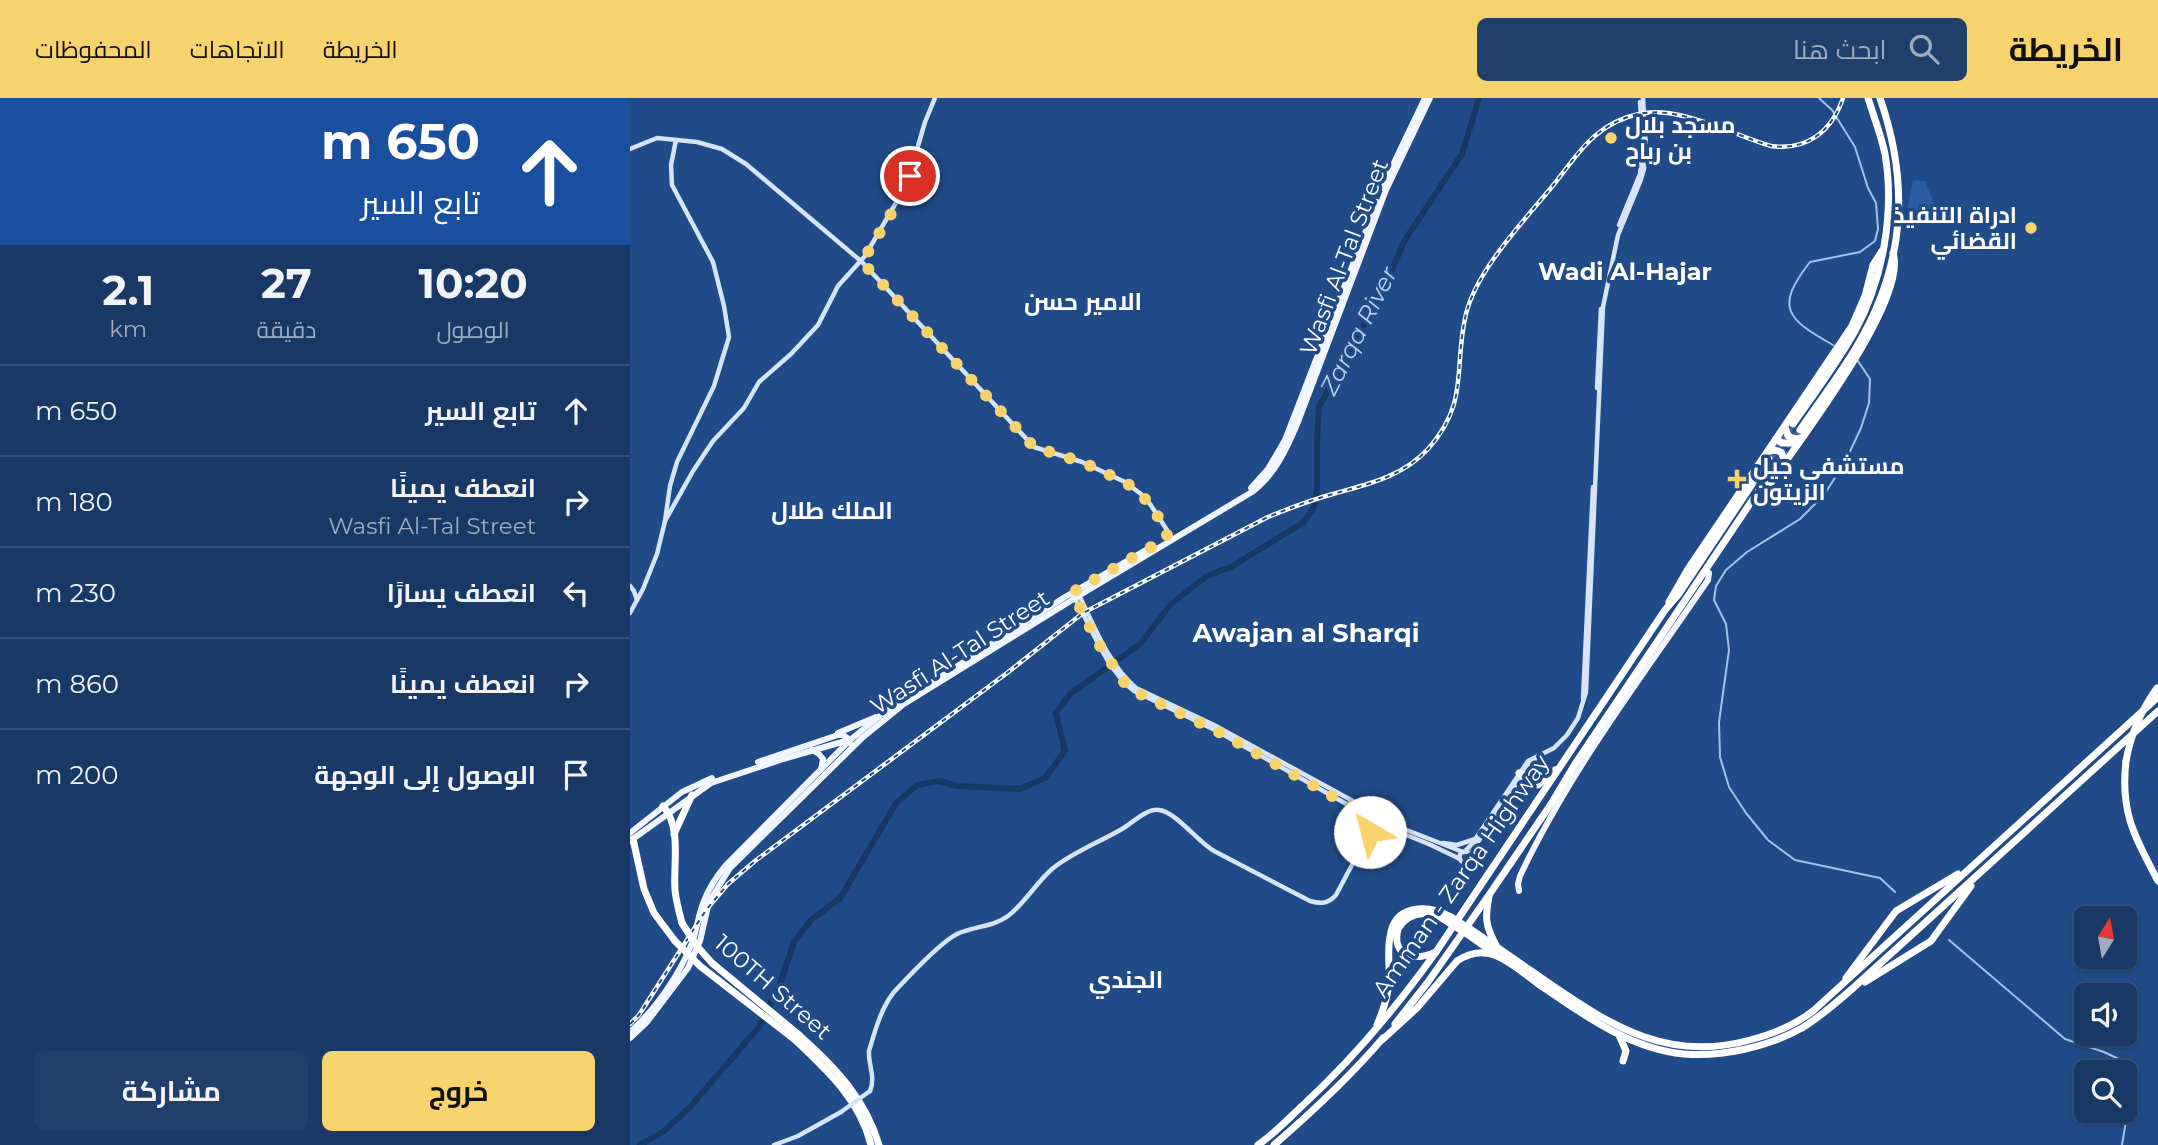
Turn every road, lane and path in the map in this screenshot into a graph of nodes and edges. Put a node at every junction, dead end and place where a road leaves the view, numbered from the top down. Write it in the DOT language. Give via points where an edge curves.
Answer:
graph roads {
  1 [pos="934,98"];
  2 [pos="1428,98"];
  3 [pos="1641,98"];
  4 [pos="1868,98"];
  5 [pos="1880,98"];
  6 [pos="676,140"];
  7 [pos="630,149"];
  8 [pos="862,262"];
  9 [pos="1789,425"];
  10 [pos="1800,437"];
  11 [pos="1779,441"];
  12 [pos="1768,456"];
  13 [pos="1787,459"];
  14 [pos="1776,465"];
  15 [pos="665,521"];
  16 [pos="1167,538"];
  17 [pos="1709,573"];
  18 [pos="630,586"];
  19 [pos="1078,596"];
  20 [pos="637,601"];
  21 [pos="1679,612"];
  22 [pos="630,613"];
  23 [pos="1115,665"];
  24 [pos="2157,687"];
  25 [pos="2158,697"];
  26 [pos="2158,711"];
  27 [pos="881,715"];
  28 [pos="833,737"];
  29 [pos="862,738"];
  30 [pos="850,740"];
  31 [pos="850,749"];
  32 [pos="812,750"];
  33 [pos="1559,769"];
  34 [pos="820,771"];
  35 [pos="1520,776"];
  36 [pos="692,795"];
  37 [pos="1537,802"];
  38 [pos="1553,806"];
  39 [pos="666,809"];
  40 [pos="1364,814"];
  41 [pos="1377,818"];
  42 [pos="1389,828"];
  43 [pos="1370,832"];
  44 [pos="674,835"];
  45 [pos="631,837"];
  46 [pos="1476,838"];
  47 [pos="1433,841"];
  48 [pos="634,852"];
  49 [pos="1463,852"];
  50 [pos="1470,855"];
  51 [pos="1460,859"];
  52 [pos="1971,866"];
  53 [pos="1979,876"];
  54 [pos="2158,881"];
  55 [pos="1491,891"];
  56 [pos="1519,891"];
  57 [pos="1450,919"];
  58 [pos="1436,952"];
  59 [pos="1500,954"];
  60 [pos="1839,988"];
  61 [pos="1852,989"];
  62 [pos="1588,1014"];
  63 [pos="630,1032"];
  64 [pos="1374,1033"];
  65 [pos="1619,1034"];
  66 [pos="797,1037"];
  67 [pos="630,1038"];
  68 [pos="1382,1040"];
  69 [pos="1643,1044"];
  70 [pos="774,1145"];
  71 [pos="871,1145"];
  72 [pos="879,1145"];
  73 [pos="1258,1145"];
  74 [pos="1273,1145"];
  1 -- 8 [label="street" via="906,184"];
  2 -- 16 [label="main road, Wasfi Al-Tal Street" via="1385,179 1296,415 1273,461 1249,489"];
  2 -- 19 [label="main road, Wasfi Al-Tal Street" via="1386,190 1298,422 1271,473 1252,492"];
  3 -- 35 [label="street" via="1644,169 1618,235 1603,307 1586,689 1578,718 1563,741 1538,756"];
  4 -- 9 [label="highway, Amman - Zarqa Highway" via="1886,170 1882,251 1856,328"];
  5 -- 10 [label="highway, Amman - Zarqa Highway" via="1898,170 1896,269 1862,348"];
  6 -- 7 [label="street" via="657,138"];
  6 -- 8 [label="street" via="705,143 733,155"];
  6 -- 15 [label="street" via="672,185 713,262 729,332 714,386 677,463"];
  8 -- 15 [label="street" via="838,286 818,325 759,382 744,408 713,441"];
  8 -- 16 [label="street" via="1034,447 1125,482 1146,499 1167,530"];
  9 -- 10 [label="highway" via="1788,436"];
  9 -- 11 [label="highway, Amman - Zarqa Highway"];
  10 -- 11 [label="highway"];
  10 -- 13 [label="highway, Amman - Zarqa Highway"];
  11 -- 12 [label="highway, Amman - Zarqa Highway"];
  11 -- 13 [label="highway"];
  12 -- 13 [label="highway" via="1778,450"];
  12 -- 33 [label="highway, Amman - Zarqa Highway" via="1688,569 1669,605"];
  13 -- 17 [label="highway, Amman - Zarqa Highway"];
  14 -- 21 [label="highway, Amman - Zarqa Highway"];
  15 -- 20 [label="street"];
  16 -- 19 [label="main road, Wasfi Al-Tal Street"];
  17 -- 21 [label="highway, Amman - Zarqa Highway"];
  17 -- 38 [label="main road"];
  18 -- 20 [label="street"];
  19 -- 23 [label="street"];
  19 -- 27 [label="main road, Wasfi Al-Tal Street"];
  19 -- 29 [label="main road, Wasfi Al-Tal Street" via="904,704"];
  20 -- 22 [label="street"];
  21 -- 38 [label="highway, Amman - Zarqa Highway" via="1575,764"];
  23 -- 40 [label="street" via="1124,682 1139,694 1211,727"];
  23 -- 41 [label="street" via="1142,691 1214,724"];
  24 -- 54 [label="highway, bridge" via="2134,727 2124,795 2137,844"];
  25 -- 52 [label="highway"];
  26 -- 53 [label="highway"];
  27 -- 28 [label="main road"];
  27 -- 30 [label="main road, Wasfi Al-Tal Street"];
  28 -- 30 [label="main road" via="843,735"];
  28 -- 39 [label="main road" via="698,784 682,792"];
  29 -- 30 [label="main road"];
  29 -- 31 [label="main road, Wasfi Al-Tal Street"];
  30 -- 31 [label="main road"];
  30 -- 32 [label="main road"];
  30 -- 34 [label="main road, Wasfi Al-Tal Street"];
  31 -- 67 [label="main road, Wasfi Al-Tal Street" via="730,868 709,902 688,968"];
  32 -- 34 [label="main road" via="823,760"];
  32 -- 36 [label="main road" via="710,783"];
  33 -- 35 [label="highway" via="1538,785"];
  33 -- 37 [label="highway, Amman - Zarqa Highway"];
  34 -- 63 [label="main road, Wasfi Al-Tal Street" via="716,877 683,963"];
  35 -- 37 [label="highway" via="1536,790"];
  35 -- 46 [label="street"];
  35 -- 50 [label="street"];
  36 -- 39 [label="main road"];
  36 -- 44 [label="highway"];
  37 -- 58 [label="highway, Amman - Zarqa Highway"];
  38 -- 55 [label="highway, Amman - Zarqa Highway"];
  38 -- 56 [label="main road" via="1520,876"];
  39 -- 44 [label="highway, 100TH Street"];
  39 -- 45 [label="main road"];
  40 -- 41 [label="street"];
  40 -- 43 [label="street"];
  41 -- 42 [label="street"];
  41 -- 43 [label="street"];
  41 -- 47 [label="street"];
  42 -- 43 [label="street"];
  42 -- 51 [label="street"];
  43 -- 70 [label="street, bridge" via="1336,895 1322,904 1228,859 1200,842 1167,812 1151,811 1065,859 1007,916 946,941 886,1005 869,1051 870,1091 801,1135"];
  44 -- 66 [label="highway, 100TH Street, bridge" via="675,888 682,923 696,946"];
  45 -- 48 [label="highway, 100TH Street"];
  46 -- 47 [label="street" via="1457,845"];
  46 -- 49 [label="street"];
  47 -- 49 [label="street"];
  48 -- 66 [label="highway, 100TH Street, bridge" via="654,913 675,940 700,966"];
  49 -- 50 [label="street"];
  49 -- 51 [label="street"];
  50 -- 51 [label="street" via="1467,863"];
  52 -- 60 [label="highway"];
  52 -- 60 [label="highway" via="1894,913"];
  53 -- 61 [label="highway"];
  53 -- 61 [label="highway" via="1931,941"];
  55 -- 59 [label="highway" via="1486,925"];
  55 -- 68 [label="highway, Amman - Zarqa Highway"];
  57 -- 58 [label="highway" via="1420,914 1409,917 1398,929 1398,945 1408,955 1424,957"];
  57 -- 59 [label="highway, bridge"];
  57 -- 64 [label="highway" via="1434,909 1420,908 1396,921 1389,939 1387,993"];
  58 -- 64 [label="highway, Amman - Zarqa Highway"];
  59 -- 62 [label="highway"];
  59 -- 68 [label="highway" via="1464,957"];
  60 -- 62 [label="highway" via="1805,1017 1774,1033 1713,1047 1651,1040"];
  61 -- 69 [label="highway" via="1803,1027 1751,1047 1702,1054"];
  62 -- 65 [label="highway"];
  64 -- 73 [label="highway, Amman - Zarqa Highway"];
  65 -- 69 [label="highway"];
  65 -- 69 [label="highway" via="1625,1058"];
  66 -- 71 [label="highway, 100TH Street" via="850,1097"];
  66 -- 72 [label="highway, 100TH Street" via="824,1057 856,1094"];
  68 -- 74 [label="highway, Amman - Zarqa Highway"];
}
